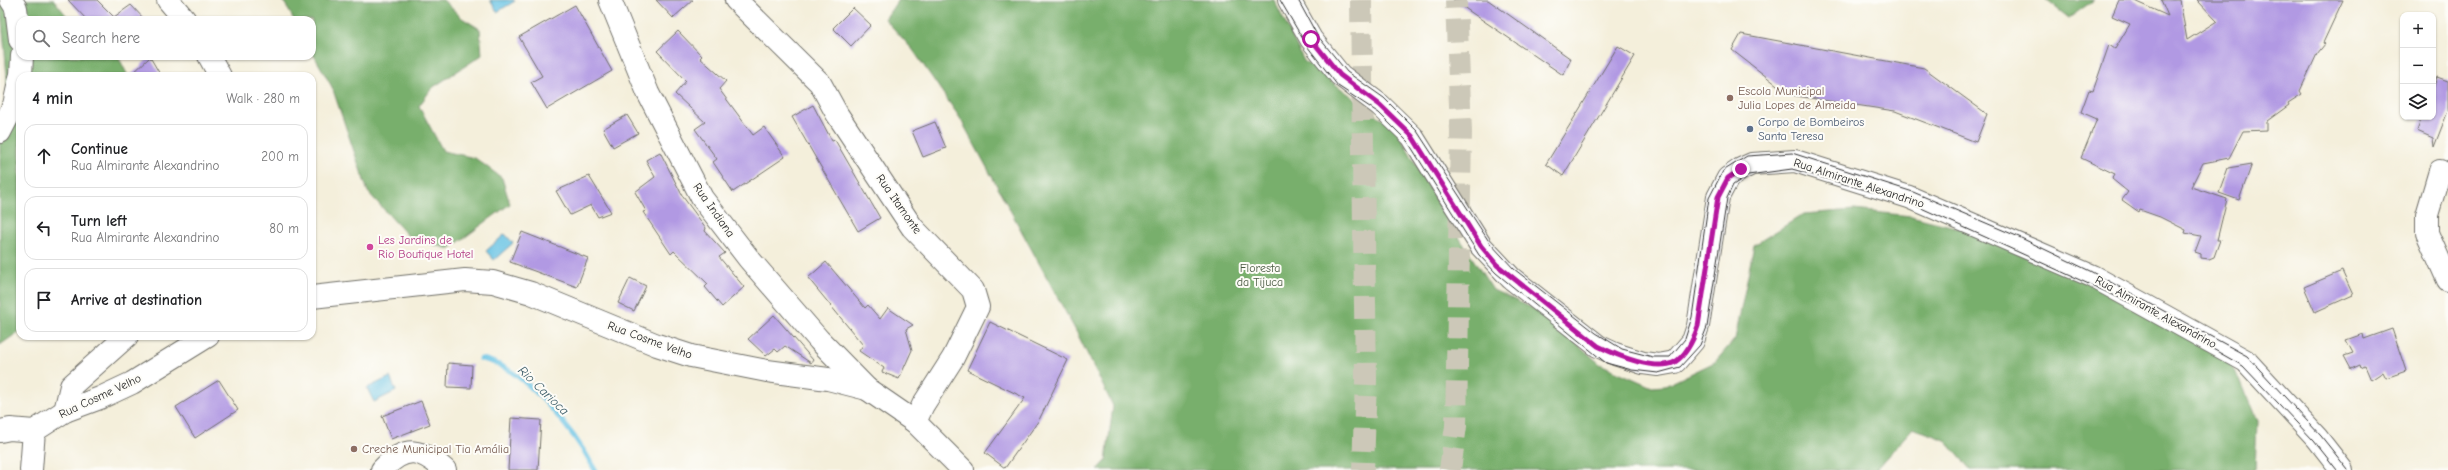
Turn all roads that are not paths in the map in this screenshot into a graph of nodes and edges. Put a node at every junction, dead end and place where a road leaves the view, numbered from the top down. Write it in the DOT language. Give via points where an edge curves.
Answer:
graph roads {
  1 [pos="11,0"];
  2 [pos="168,0"];
  3 [pos="610,0"];
  4 [pos="736,0"];
  5 [pos="1289,0"];
  6 [pos="17,16"];
  7 [pos="182,16"];
  8 [pos="22,60"];
  9 [pos="211,60"];
  10 [pos="21,72"];
  11 [pos="218,72"];
  12 [pos="16,96"];
  13 [pos="0,132"];
  14 [pos="2440,171"];
  15 [pos="2448,280"];
  16 [pos="316,297"];
  17 [pos="123,340"];
  18 [pos="202,340"];
  19 [pos="867,389"];
  20 [pos="66,411"];
  21 [pos="916,422"];
  22 [pos="0,431"];
  23 [pos="34,431"];
  24 [pos="31,470"];
  25 [pos="382,470"];
  26 [pos="445,470"];
  27 [pos="963,470"];
  28 [pos="2342,470"];
  1 -- 6 [label="street"];
  2 -- 7 [label="street"];
  3 -- 19 [label="street, Rua Indiana" via="648,93 702,198 749,259 819,340"];
  4 -- 21 [label="street, Rua Itamonte" via="820,83 912,227 973,290 977,299 978,307 954,358 923,406"];
  5 -- 28 [label="street, Rua Almirante Alexandrino" via="1311,39 1340,75 1380,105 1412,136 1481,246 1497,265 1582,334 1615,354 1658,365 1675,362 1693,341 1698,326 1718,197 1728,178 1752,164 1794,161 1909,197 2092,276 2246,361 2317,438"];
  8 -- 10 [label="street"];
  9 -- 11 [label="street"];
  12 -- 13 [label="street"];
  14 -- 15 [label="street" via="2427,214 2427,233"];
  16 -- 19 [label="street, Rua Cosme Velho" via="465,280 493,282 531,293 656,345 691,356 766,371 828,379"];
  17 -- 20 [label="street" via="71,386"];
  18 -- 20 [label="street, Rua Cosme Velho" via="132,383"];
  19 -- 21 [label="street, Rua Cosme Velho"];
  20 -- 23 [label="street, Rua Cosme Velho"];
  21 -- 27 [label="street, Rua Cosme Velho"];
  22 -- 23 [label="street"];
  23 -- 24 [label="street"];
  25 -- 26 [label="street" via="396,458 412,452 429,456"];
}
